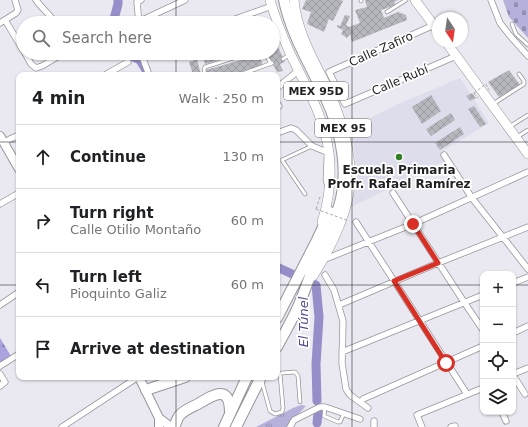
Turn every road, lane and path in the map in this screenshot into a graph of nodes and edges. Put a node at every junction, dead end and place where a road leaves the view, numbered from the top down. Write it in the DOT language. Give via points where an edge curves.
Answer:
graph roads {
  1 [pos="15,0"];
  2 [pos="36,0"];
  3 [pos="141,0"];
  4 [pos="185,0"];
  5 [pos="284,0"];
  6 [pos="294,0"];
  7 [pos="406,0"];
  8 [pos="415,0"];
  9 [pos="491,0"];
  10 [pos="273,2"];
  11 [pos="387,12"];
  12 [pos="51,16"];
  13 [pos="138,16"];
  14 [pos="152,16"];
  15 [pos="240,16"];
  16 [pos="277,16"];
  17 [pos="2,21"];
  18 [pos="432,23"];
  19 [pos="512,24"];
  20 [pos="280,30"];
  21 [pos="432,30"];
  22 [pos="291,31"];
  23 [pos="16,40"];
  24 [pos="528,45"];
  25 [pos="450,48"];
  26 [pos="456,56"];
  27 [pos="528,56"];
  28 [pos="29,60"];
  29 [pos="52,60"];
  30 [pos="143,60"];
  31 [pos="227,60"];
  32 [pos="269,60"];
  33 [pos="128,62"];
  34 [pos="299,70"];
  35 [pos="110,72"];
  36 [pos="148,72"];
  37 [pos="205,72"];
  38 [pos="247,72"];
  39 [pos="519,74"];
  40 [pos="280,86"];
  41 [pos="490,89"];
  42 [pos="477,98"];
  43 [pos="345,104"];
  44 [pos="492,105"];
  45 [pos="528,115"];
  46 [pos="508,127"];
  47 [pos="528,130"];
  48 [pos="280,132"];
  49 [pos="16,136"];
  50 [pos="516,138"];
  51 [pos="2,140"];
  52 [pos="312,146"];
  53 [pos="329,154"];
  54 [pos="528,154"];
  55 [pos="444,155"];
  56 [pos="16,164"];
  57 [pos="528,172"];
  58 [pos="393,193"];
  59 [pos="305,194"];
  60 [pos="16,195"];
  61 [pos="320,197"];
  62 [pos="472,198"];
  63 [pos="0,204"];
  64 [pos="349,221"];
  65 [pos="356,222"];
  66 [pos="413,224"];
  67 [pos="528,227"];
  68 [pos="503,237"];
  69 [pos="316,242"];
  70 [pos="368,242"];
  71 [pos="316,261"];
  72 [pos="438,263"];
  73 [pos="528,269"];
  74 [pos="325,275"];
  75 [pos="528,277"];
  76 [pos="394,281"];
  77 [pos="516,282"];
  78 [pos="16,294"];
  79 [pos="480,296"];
  80 [pos="464,302"];
  81 [pos="0,305"];
  82 [pos="339,306"];
  83 [pos="280,314"];
  84 [pos="420,321"];
  85 [pos="480,326"];
  86 [pos="528,326"];
  87 [pos="516,332"];
  88 [pos="280,341"];
  89 [pos="480,347"];
  90 [pos="342,352"];
  91 [pos="16,356"];
  92 [pos="446,363"];
  93 [pos="0,366"];
  94 [pos="528,368"];
  95 [pos="0,374"];
  96 [pos="516,374"];
  97 [pos="280,376"];
  98 [pos="516,379"];
  99 [pos="134,380"];
  100 [pos="141,380"];
  101 [pos="176,380"];
  102 [pos="246,380"];
  103 [pos="260,380"];
  104 [pos="262,380"];
  105 [pos="279,380"];
  106 [pos="0,386"];
  107 [pos="480,389"];
  108 [pos="146,390"];
  109 [pos="467,394"];
  110 [pos="525,394"];
  111 [pos="363,399"];
  112 [pos="300,402"];
  113 [pos="325,407"];
  114 [pos="368,408"];
  115 [pos="230,414"];
  116 [pos="344,414"];
  117 [pos="503,415"];
  118 [pos="159,418"];
  119 [pos="360,420"];
  120 [pos="506,422"];
  121 [pos="62,427"];
  122 [pos="159,427"];
  123 [pos="171,427"];
  124 [pos="174,427"];
  125 [pos="224,427"];
  126 [pos="236,427"];
  127 [pos="290,427"];
  128 [pos="422,427"];
  1 -- 17 [label="street" via="18,10"];
  2 -- 12 [label="street"];
  3 -- 13 [label="street" via="137,2"];
  4 -- 14 [label="street"];
  5 -- 22 [label="highway, MEX 95D"];
  6 -- 71 [label="main road, MEX 95" via="302,36 335,103 349,162 347,202 337,230"];
  7 -- 11 [label="lane"];
  8 -- 18 [label="main road"];
  9 -- 27 [label="street" via="500,23"];
  10 -- 15 [label="street"];
  10 -- 16 [label="main road, MEX 95"];
  10 -- 22 [label="highway, MEX 95D"];
  17 -- 23 [label="street"];
  19 -- 24 [label="lane" via="516,34"];
  20 -- 34 [label="main road, MEX 95" via="287,57"];
  21 -- 43 [label="street, Calle Zafiro" via="329,72"];
  22 -- 69 [label="highway, MEX 95D" via="297,54 324,108 336,155 335,198"];
  22 -- 71 [label="highway, MEX 95D" via="336,122 343,163 340,202"];
  25 -- 26 [label="main road"];
  26 -- 43 [label="street, Calle Rubí"];
  26 -- 44 [label="main road"];
  28 -- 29 [label="street" via="36,68"];
  30 -- 36 [label="street"];
  31 -- 37 [label="lane" via="205,67"];
  32 -- 38 [label="lane" via="271,64"];
  33 -- 35 [label="street"];
  34 -- 40 [label="street"];
  34 -- 53 [label="main road, MEX 95" via="319,112"];
  39 -- 44 [label="lane" via="524,84"];
  41 -- 42 [label="path, bridge" via="486,84 474,93"];
  44 -- 46 [label="main road"];
  45 -- 46 [label="lane"];
  46 -- 50 [label="main road"];
  47 -- 50 [label="lane"];
  48 -- 52 [label="street" via="291,128 296,130"];
  49 -- 51 [label="street"];
  50 -- 54 [label="main road"];
  51 -- 56 [label="main road"];
  52 -- 53 [label="street"];
  52 -- 59 [label="lane" via="282,160"];
  53 -- 69 [label="main road, MEX 95" via="329,190"];
  55 -- 62 [label="street"];
  57 -- 62 [label="street"];
  58 -- 66 [label="street"];
  60 -- 63 [label="street"];
  61 -- 64 [label="path, bridge" via="316,209"];
  62 -- 66 [label="street"];
  62 -- 68 [label="street"];
  65 -- 70 [label="street"];
  66 -- 70 [label="street"];
  66 -- 72 [label="street"];
  67 -- 68 [label="street"];
  68 -- 72 [label="street"];
  68 -- 73 [label="street"];
  69 -- 71 [label="highway, MEX 95"];
  70 -- 71 [label="street"];
  70 -- 76 [label="street"];
  71 -- 83 [label="highway, MEX 95"];
  71 -- 88 [label="highway, MEX 95D" via="297,310"];
  72 -- 76 [label="street"];
  72 -- 80 [label="street"];
  74 -- 82 [label="street" via="334,290"];
  75 -- 77 [label="street"];
  76 -- 82 [label="street"];
  76 -- 84 [label="street"];
  78 -- 81 [label="street"];
  79 -- 80 [label="street"];
  80 -- 84 [label="street"];
  80 -- 85 [label="street"];
  82 -- 90 [label="street" via="343,321"];
  84 -- 90 [label="street"];
  84 -- 92 [label="street"];
  86 -- 87 [label="street"];
  89 -- 92 [label="street"];
  90 -- 114 [label="street" via="346,389"];
  91 -- 93 [label="street"];
  92 -- 109 [label="street"];
  92 -- 111 [label="street"];
  94 -- 96 [label="street"];
  95 -- 106 [label="street" via="5,382"];
  97 -- 112 [label="lane" via="282,373 297,373"];
  98 -- 110 [label="street"];
  99 -- 121 [label="street"];
  100 -- 108 [label="main road"];
  101 -- 108 [label="highway"];
  102 -- 115 [label="highway"];
  103 -- 126 [label="highway"];
  104 -- 105 [label="lane" via="272,414 283,410"];
  107 -- 109 [label="street"];
  108 -- 118 [label="main road"];
  109 -- 128 [label="street" via="417,415"];
  113 -- 116 [label="street"];
  113 -- 116 [label="lane" via="324,416 338,422"];
  113 -- 127 [label="street" via="294,420"];
  115 -- 124 [label="highway" via="230,402 226,396 219,394 185,411 179,416"];
  115 -- 125 [label="highway"];
  116 -- 119 [label="street"];
  117 -- 120 [label="street"];
  118 -- 122 [label="main road"];
  118 -- 123 [label="main road"];
}
